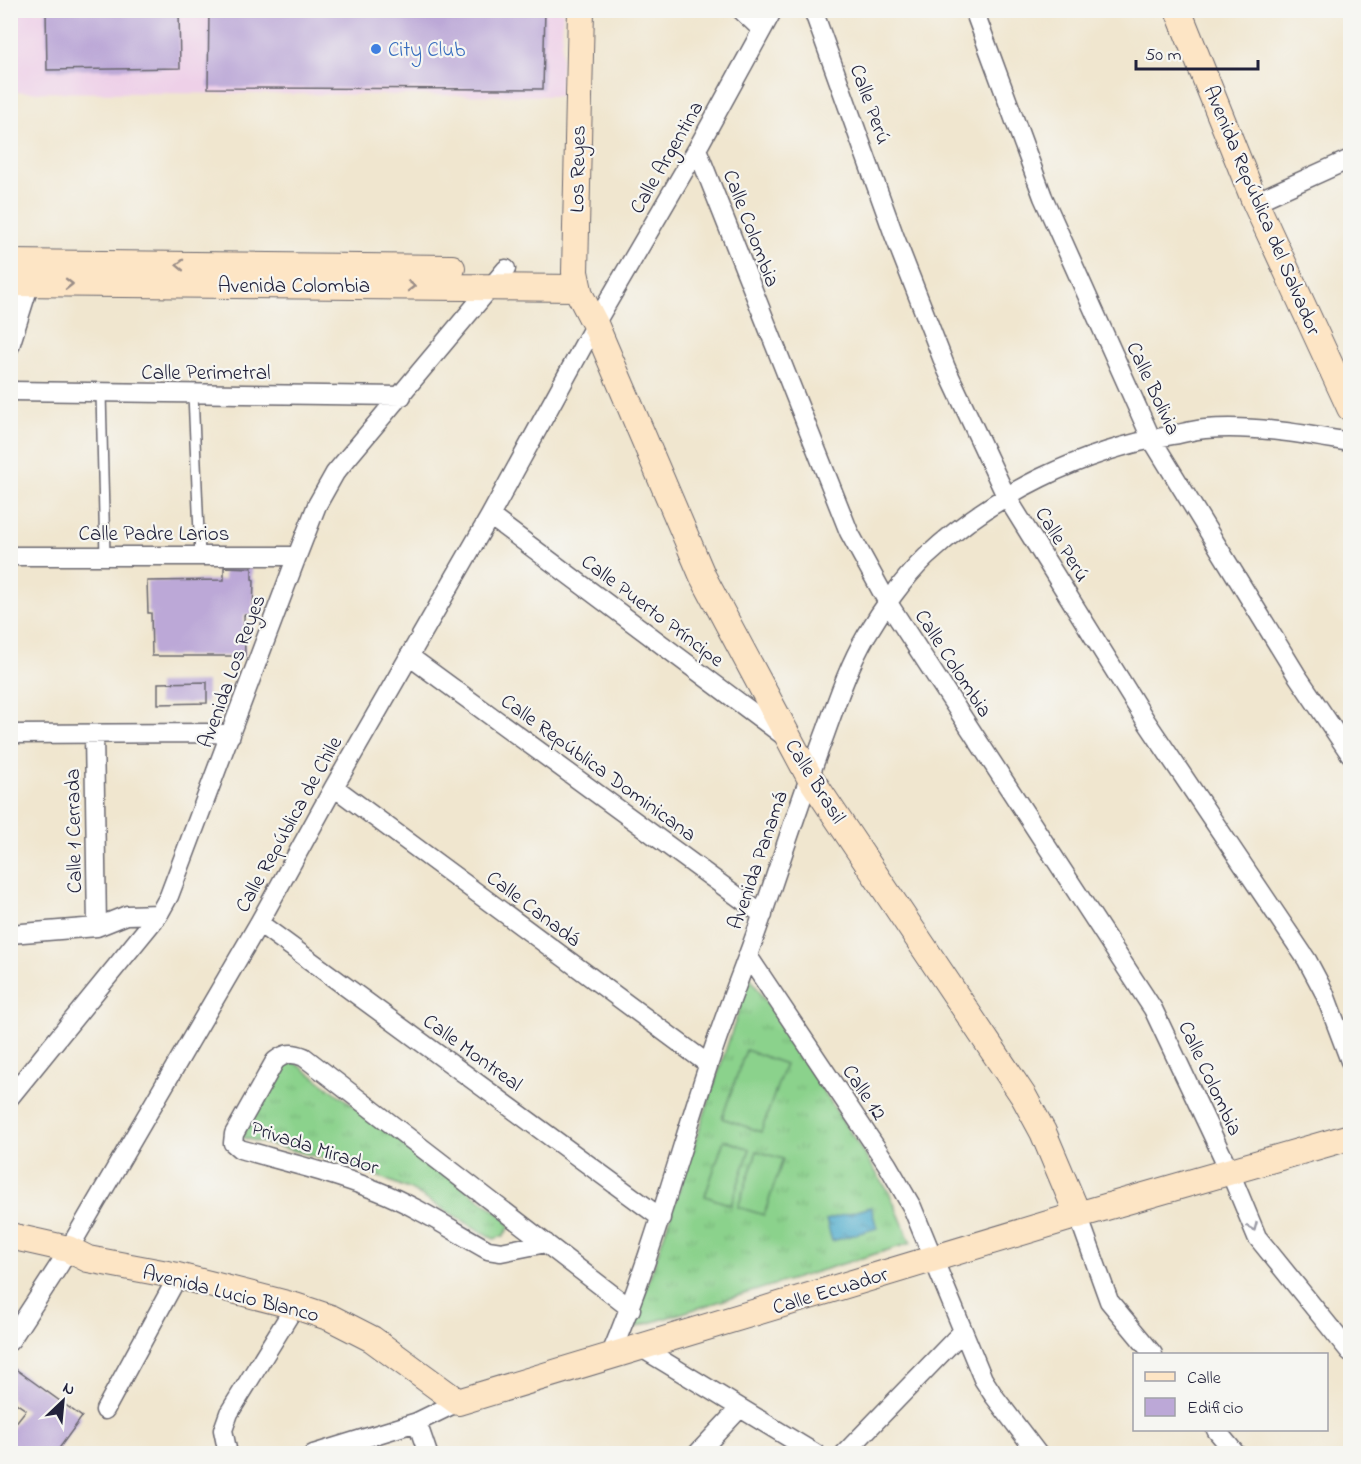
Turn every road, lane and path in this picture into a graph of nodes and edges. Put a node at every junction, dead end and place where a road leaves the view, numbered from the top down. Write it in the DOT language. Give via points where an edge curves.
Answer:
graph roads {
  1 [pos="581,10"];
  2 [pos="741,10"];
  3 [pos="773,10"];
  4 [pos="813,10"];
  5 [pos="974,10"];
  6 [pos="1178,10"];
  7 [pos="762,30"];
  8 [pos="697,149"];
  9 [pos="1350,159"];
  10 [pos="1255,202"];
  11 [pos="22,273"];
  12 [pos="500,278"];
  13 [pos="576,280"];
  14 [pos="595,324"];
  15 [pos="10,346"];
  16 [pos="10,391"];
  17 [pos="101,393"];
  18 [pos="193,394"];
  19 [pos="402,396"];
  20 [pos="1350,408"];
  21 [pos="1151,438"];
  22 [pos="1350,442"];
  23 [pos="1006,496"];
  24 [pos="490,516"];
  25 [pos="10,556"];
  26 [pos="105,556"];
  27 [pos="200,556"];
  28 [pos="297,556"];
  29 [pos="888,603"];
  30 [pos="409,656"];
  31 [pos="10,734"];
  32 [pos="94,734"];
  33 [pos="231,735"];
  34 [pos="789,740"];
  35 [pos="1350,754"];
  36 [pos="809,776"];
  37 [pos="334,787"];
  38 [pos="159,914"];
  39 [pos="763,915"];
  40 [pos="259,923"];
  41 [pos="96,927"];
  42 [pos="10,934"];
  43 [pos="748,956"];
  44 [pos="1350,1061"];
  45 [pos="708,1064"];
  46 [pos="10,1097"];
  47 [pos="1350,1137"];
  48 [pos="1230,1172"];
  49 [pos="1078,1215"];
  50 [pos="661,1218"];
  51 [pos="10,1236"];
  52 [pos="546,1243"];
  53 [pos="10,1254"];
  54 [pos="72,1258"];
  55 [pos="933,1259"];
  56 [pos="178,1276"];
  57 [pos="295,1306"];
  58 [pos="630,1309"];
  59 [pos="963,1331"];
  60 [pos="10,1341"];
  61 [pos="640,1347"];
  62 [pos="1350,1352"];
  63 [pos="1152,1353"];
  64 [pos="610,1356"];
  65 [pos="458,1402"];
  66 [pos="740,1408"];
  67 [pos="105,1410"];
  68 [pos="417,1422"];
  69 [pos="1217,1431"];
  70 [pos="228,1454"];
  71 [pos="313,1454"];
  72 [pos="428,1454"];
  73 [pos="696,1454"];
  74 [pos="816,1454"];
  75 [pos="844,1454"];
  76 [pos="1038,1454"];
  77 [pos="1236,1454"];
  1 -- 13 [label="street, Los Reyes"];
  2 -- 7 [label="street"];
  3 -- 7 [label="street, Calle Argentina"];
  4 -- 23 [label="street, Calle Perú" via="938,346"];
  5 -- 21 [label="street, Calle Bolivia" via="1043,197"];
  6 -- 10 [label="street, Avenida República del Salvador"];
  7 -- 8 [label="street, Calle Argentina"];
  8 -- 14 [label="street, Calle Argentina"];
  8 -- 29 [label="street, Calle Colombia" via="843,520"];
  9 -- 10 [label="street"];
  10 -- 20 [label="street, Avenida República del Salvador"];
  11 -- 12 [label="street, Avenida Colombia"];
  11 -- 15 [label="street"];
  12 -- 13 [label="street, Avenida Colombia"];
  12 -- 19 [label="street, Avenida Los Reyes"];
  13 -- 14 [label="street, Los Reyes"];
  14 -- 24 [label="street, Calle República de Chile"];
  14 -- 34 [label="street, Calle Brasil" via="695,561"];
  16 -- 17 [label="street, Calle Perimetral"];
  17 -- 18 [label="street, Calle Perimetral"];
  17 -- 26 [label="lane"];
  18 -- 19 [label="street, Calle Perimetral"];
  18 -- 27 [label="lane"];
  19 -- 28 [label="street, Avenida Los Reyes" via="335,473 317,505"];
  21 -- 22 [label="street, Avenida Panamá" via="1204,429 1254,428"];
  21 -- 23 [label="street, Avenida Panamá" via="1062,466"];
  21 -- 35 [label="street, Calle Bolivia" via="1296,674"];
  23 -- 29 [label="street, Avenida Panamá" via="925,558"];
  23 -- 44 [label="street, Calle Perú" via="1146,721 1307,960 1324,992"];
  24 -- 30 [label="street, Calle República de Chile"];
  24 -- 34 [label="street, Calle Puerto Príncipe"];
  25 -- 26 [label="street, Calle Padre Larios"];
  26 -- 27 [label="street, Calle Padre Larios"];
  27 -- 28 [label="street, Calle Padre Larios"];
  28 -- 33 [label="street, Avenida Los Reyes"];
  29 -- 36 [label="street, Avenida Panamá" via="845,678"];
  29 -- 48 [label="street, Calle Colombia" via="1150,1004"];
  30 -- 37 [label="street, Calle República de Chile"];
  30 -- 39 [label="street, Calle República Dominicana"];
  31 -- 32 [label="street"];
  32 -- 33 [label="street"];
  32 -- 41 [label="street, Calle 1 Cerrada"];
  33 -- 38 [label="street, Avenida Los Reyes"];
  34 -- 36 [label="street, Calle Brasil"];
  36 -- 39 [label="street, Avenida Panamá"];
  36 -- 49 [label="street, Calle Brasil" via="1024,1097"];
  37 -- 40 [label="street, Calle República de Chile"];
  37 -- 45 [label="street, Calle Canadá"];
  38 -- 41 [label="street" via="127,915"];
  38 -- 46 [label="street, Avenida Los Reyes"];
  39 -- 43 [label="street, Avenida Panamá"];
  40 -- 50 [label="street, Calle Montreal"];
  40 -- 54 [label="street, Calle República de Chile"];
  41 -- 42 [label="street"];
  43 -- 45 [label="street, Avenida Panamá"];
  43 -- 55 [label="street, Calle 12" via="887,1164 912,1207"];
  45 -- 50 [label="street, Avenida Panamá"];
  47 -- 48 [label="street, Calle Ecuador"];
  48 -- 49 [label="street, Calle Ecuador"];
  48 -- 62 [label="street, Calle Colombia, one-way" via="1260,1242"];
  49 -- 55 [label="street, Calle Ecuador"];
  49 -- 63 [label="street" via="1109,1301"];
  50 -- 58 [label="street, Avenida Panamá"];
  51 -- 54 [label="street, Avenida Lucio Blanco"];
  52 -- 52 [label="street, Privada Mirador" via="294,1053 275,1060 234,1134 233,1143 240,1149 379,1191 488,1250 501,1252"];
  52 -- 58 [label="street, Privada Mirador"];
  53 -- 54 [label="street, Avenida Lucio Blanco"];
  54 -- 56 [label="street, Avenida Lucio Blanco"];
  54 -- 60 [label="street, Calle República de Chile"];
  55 -- 59 [label="street"];
  55 -- 61 [label="street, Calle Ecuador"];
  56 -- 57 [label="street, Avenida Lucio Blanco"];
  56 -- 67 [label="street"];
  57 -- 65 [label="street, Avenida Lucio Blanco" via="331,1318 372,1339"];
  57 -- 70 [label="street" via="229,1413 224,1430"];
  58 -- 64 [label="street, Avenida Panamá"];
  59 -- 75 [label="street"];
  59 -- 76 [label="street" via="988,1388"];
  61 -- 64 [label="street, Calle Ecuador"];
  61 -- 66 [label="street"];
  64 -- 65 [label="street, Calle Ecuador"];
  65 -- 68 [label="street, Calle Ecuador"];
  66 -- 73 [label="street"];
  66 -- 74 [label="street"];
  68 -- 71 [label="street, Calle Ecuador"];
  68 -- 72 [label="street"];
  69 -- 77 [label="street"];
}
